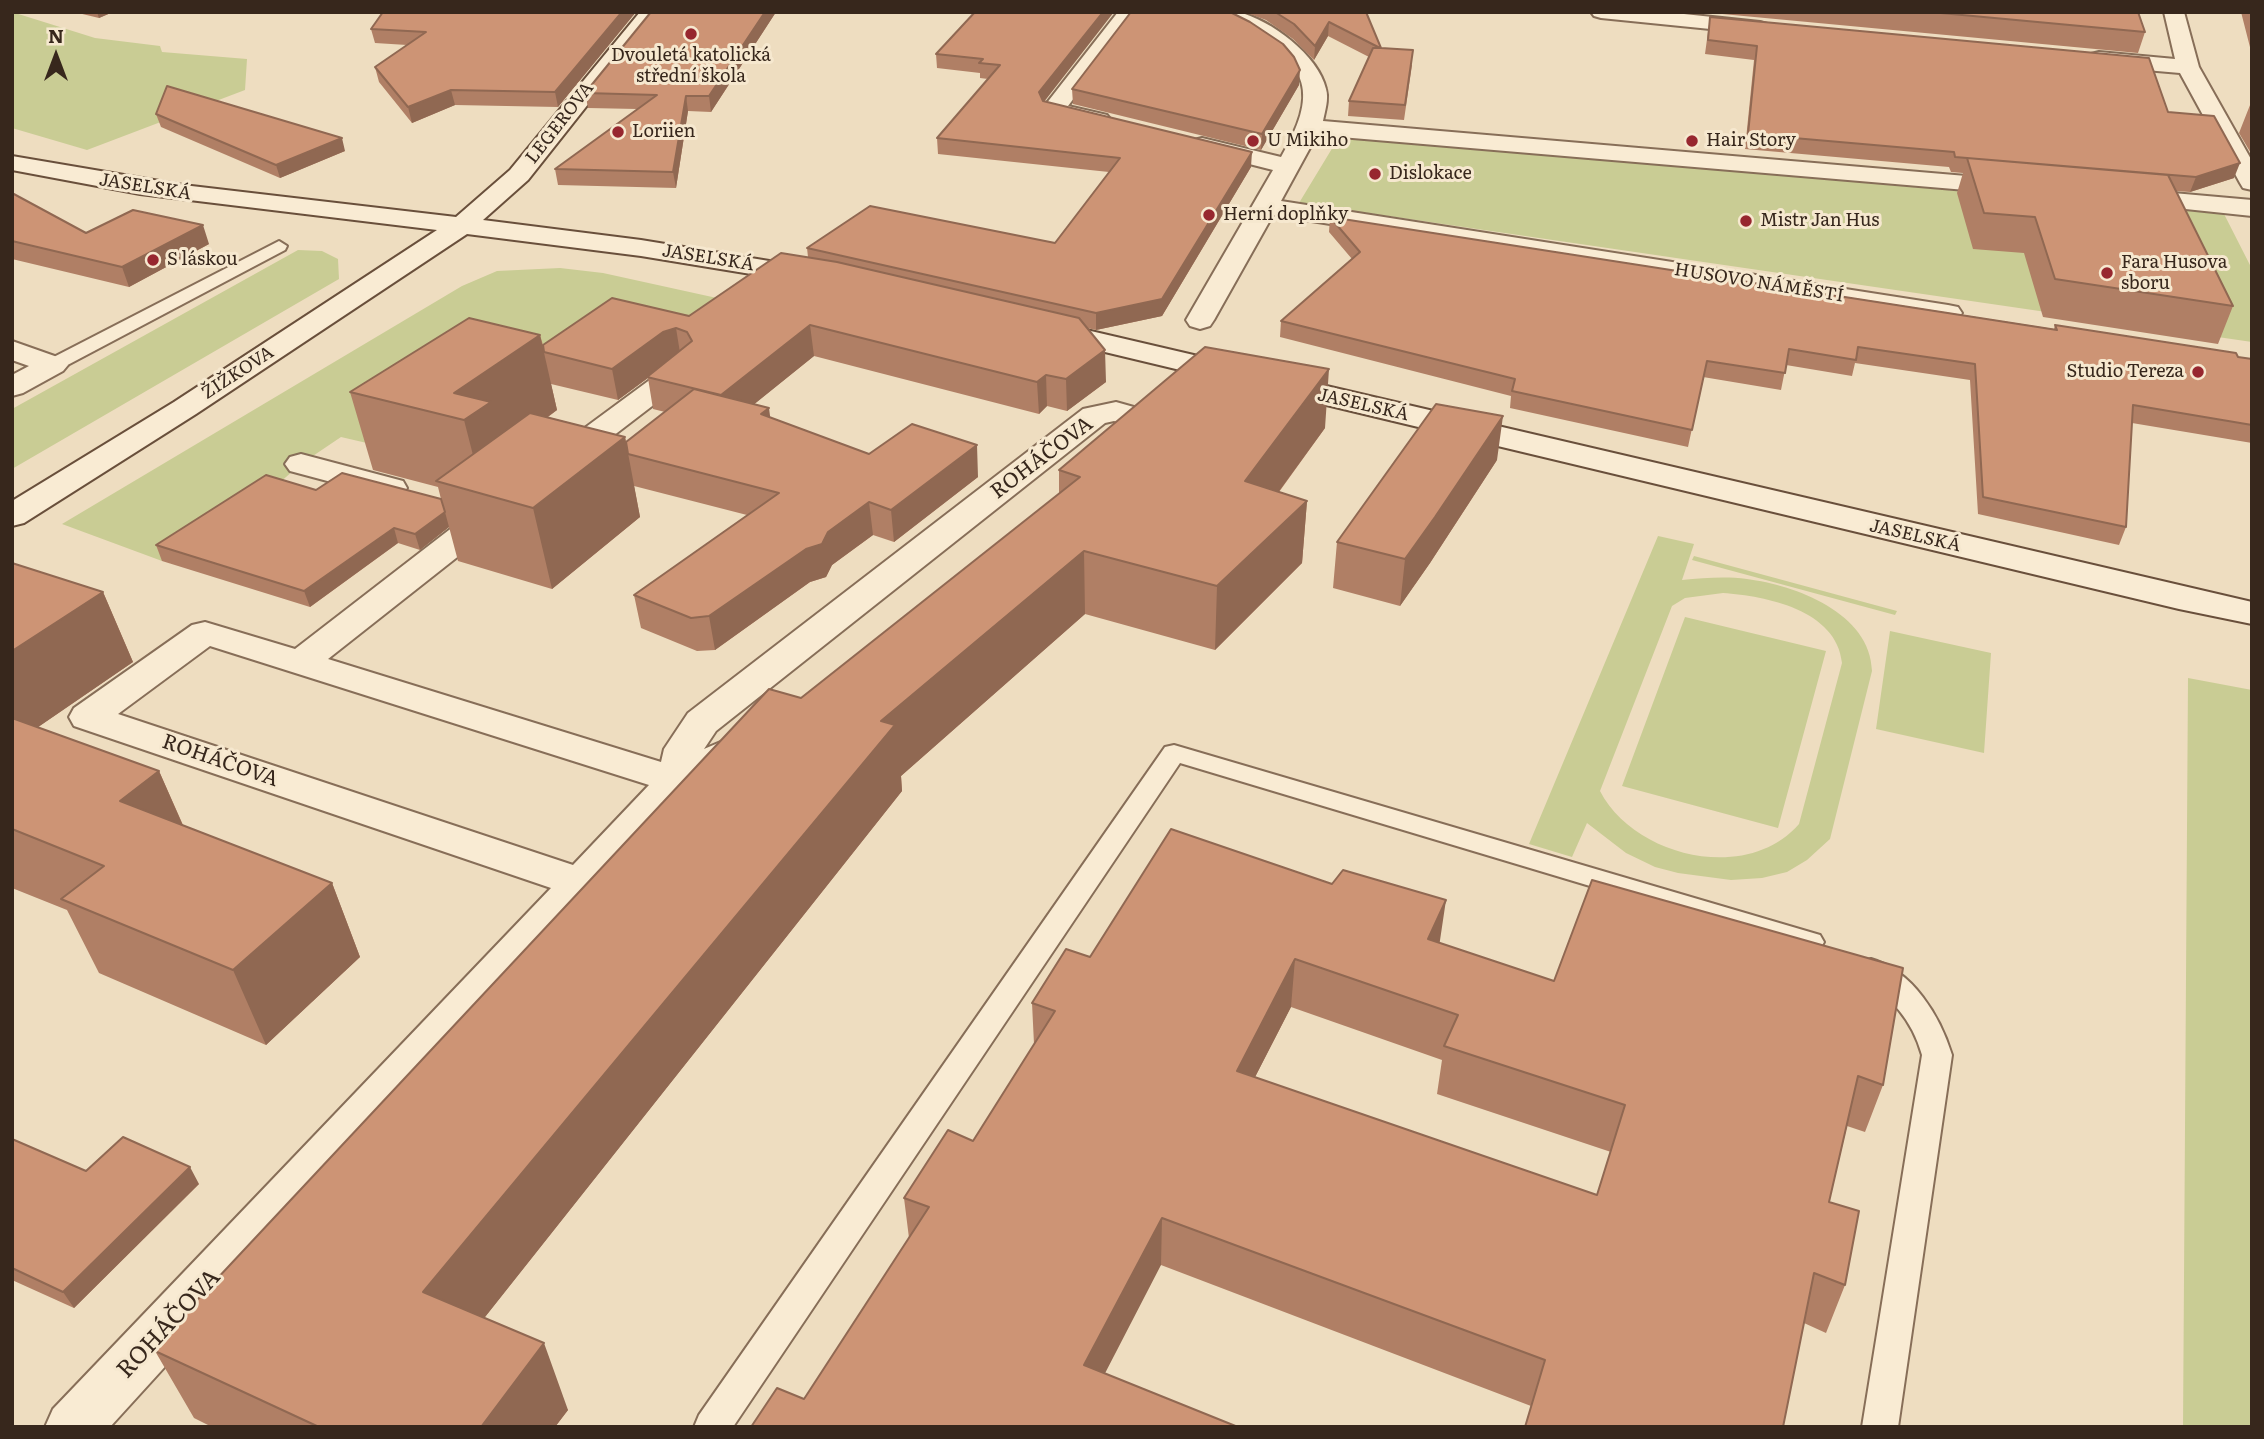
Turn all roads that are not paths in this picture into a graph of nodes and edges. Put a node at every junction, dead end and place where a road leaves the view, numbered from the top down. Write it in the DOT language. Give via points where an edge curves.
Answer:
graph roads {
  1 [pos="651,12"];
  2 [pos="1129,12"];
  3 [pos="1221,12"];
  4 [pos="1601,12"];
  5 [pos="2174,12"];
  6 [pos="1774,29"];
  7 [pos="2074,57"];
  8 [pos="2188,67"];
  9 [pos="1121,125"];
  10 [pos="1310,127"];
  11 [pos="1174,138"];
  12 [pos="12,163"];
  13 [pos="1288,166"];
  14 [pos="2252,183"];
  15 [pos="2037,190"];
  16 [pos="2106,195"];
  17 [pos="1266,206"];
  18 [pos="2252,208"];
  19 [pos="461,226"];
  20 [pos="279,246"];
  21 [pos="841,281"];
  22 [pos="1976,317"];
  23 [pos="1200,320"];
  24 [pos="1016,323"];
  25 [pos="12,350"];
  26 [pos="52,365"];
  27 [pos="680,371"];
  28 [pos="12,387"];
  29 [pos="301,464"];
  30 [pos="1095,465"];
  31 [pos="513,497"];
  32 [pos="12,516"];
  33 [pos="2252,613"];
  34 [pos="300,663"];
  35 [pos="761,733"];
  36 [pos="677,780"];
  37 [pos="581,883"];
  38 [pos="73,1427"];
  39 [pos="712,1427"];
  40 [pos="1880,1427"];
  1 -- 19 [label="street, LEGEROVA" via="519,175"];
  2 -- 9 [label="street" via="1054,109"];
  3 -- 10 [label="street" via="1281,31 1315,90"];
  4 -- 6 [label="street"];
  5 -- 8 [label="street"];
  7 -- 8 [label="street"];
  8 -- 14 [label="street"];
  10 -- 13 [label="street"];
  10 -- 15 [label="street"];
  11 -- 13 [label="street"];
  12 -- 19 [label="street, JASELSKÁ" via="204,196"];
  13 -- 17 [label="street"];
  16 -- 18 [label="street"];
  17 -- 22 [label="street, HUSOVO NÁMĚSTÍ"];
  17 -- 23 [label="street"];
  19 -- 21 [label="street, JASELSKÁ" via="733,261"];
  19 -- 32 [label="street, ŽIŽKOVA"];
  20 -- 26 [label="lane"];
  24 -- 33 [label="street, JASELSKÁ"];
  25 -- 26 [label="street"];
  26 -- 28 [label="street"];
  27 -- 31 [label="street"];
  29 -- 31 [label="street" via="436,499"];
  30 -- 36 [label="street, ROHÁČOVA" via="1138,430 1137,418 1116,411 1094,416 713,713 684,749"];
  31 -- 34 [label="street"];
  34 -- 36 [label="street, ROHÁČOVA"];
  34 -- 37 [label="street, ROHÁČOVA" via="205,633 88,717"];
  35 -- 36 [label="street, ROHÁČOVA"];
  36 -- 37 [label="street, ROHÁČOVA"];
  37 -- 38 [label="street, ROHÁČOVA"];
  39 -- 40 [label="lane" via="1174,753 1845,953 1902,992 1932,1033 1937,1055"];
}
